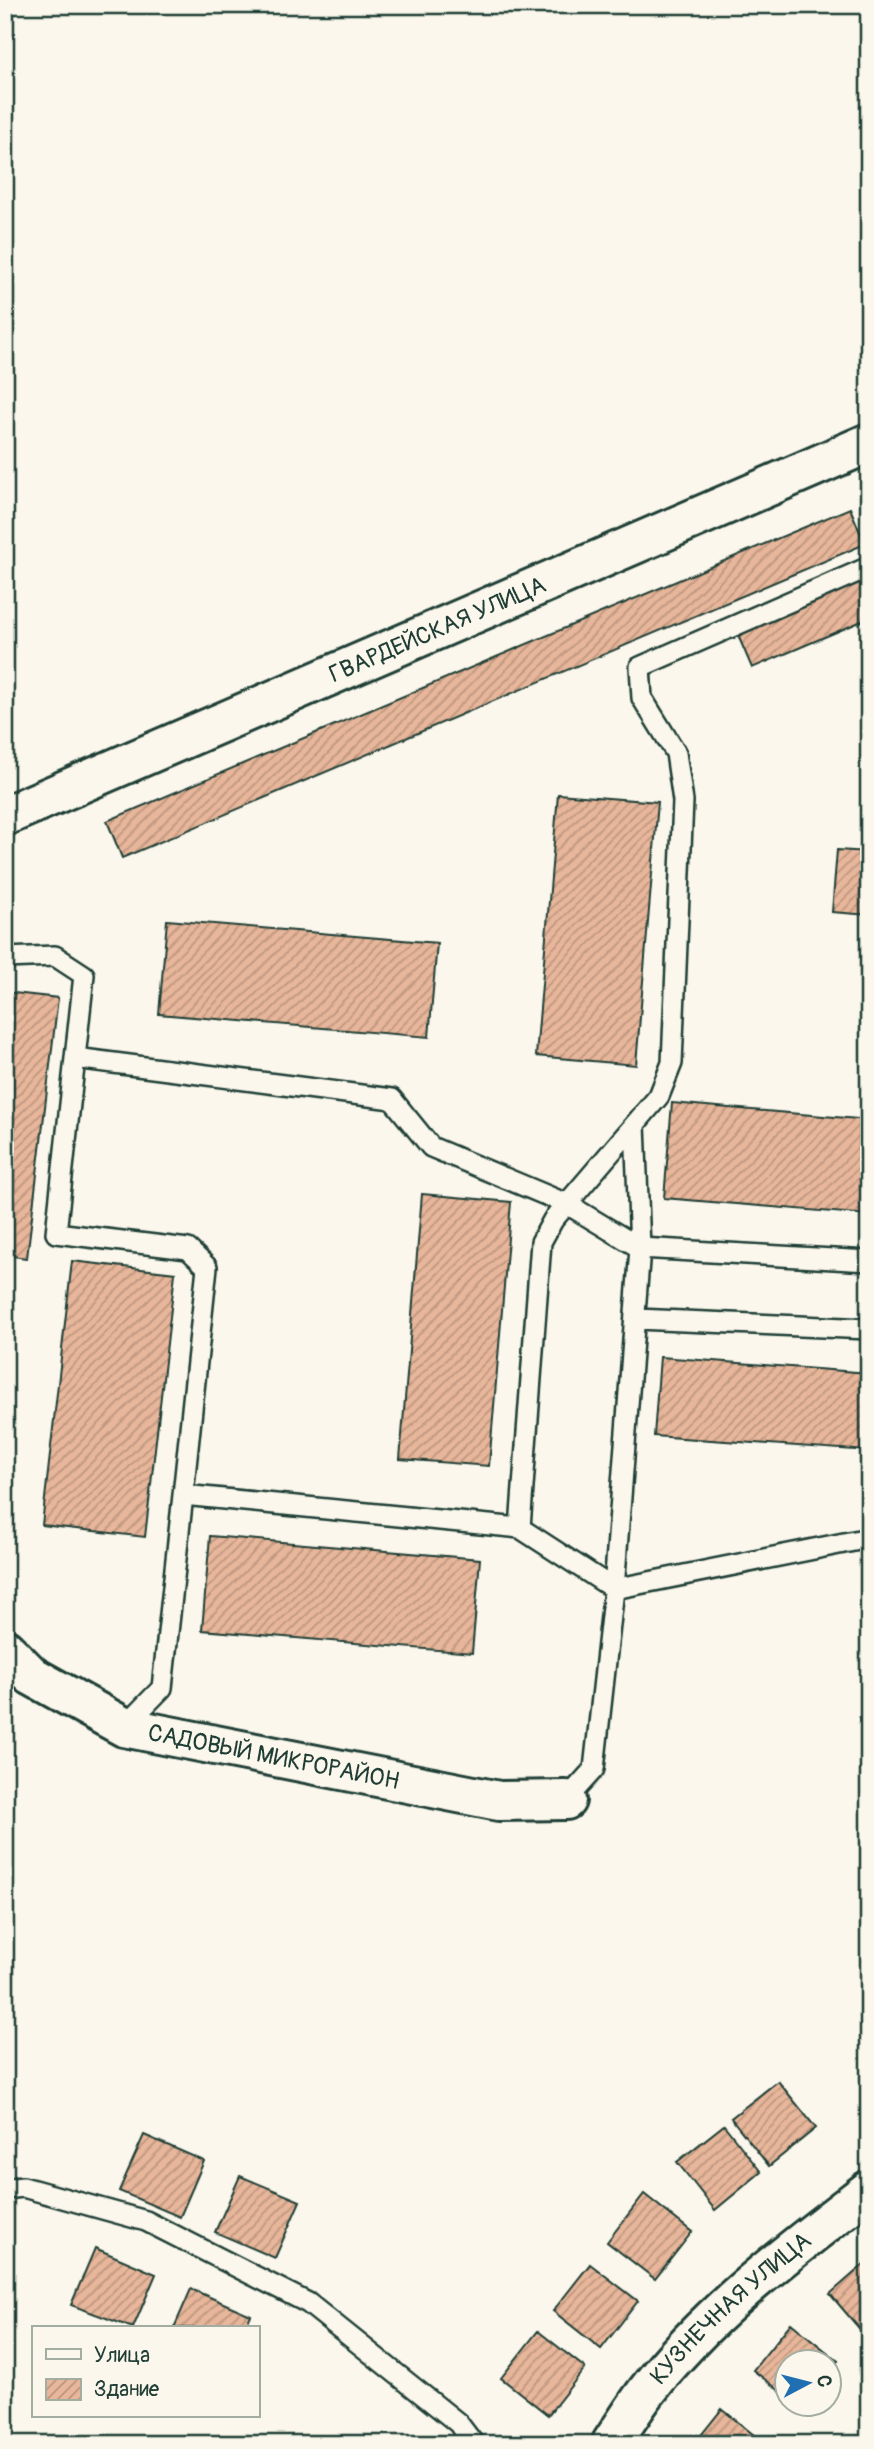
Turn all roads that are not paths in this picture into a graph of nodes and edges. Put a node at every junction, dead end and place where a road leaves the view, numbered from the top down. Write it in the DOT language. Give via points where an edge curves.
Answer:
graph roads {
  1 [pos="869,443"];
  2 [pos="869,567"];
  3 [pos="5,816"];
  4 [pos="5,958"];
  5 [pos="75,1058"];
  6 [pos="635,1125"];
  7 [pos="567,1204"];
  8 [pos="640,1248"];
  9 [pos="869,1261"];
  10 [pos="636,1319"];
  11 [pos="869,1329"];
  12 [pos="183,1495"];
  13 [pos="520,1528"];
  14 [pos="869,1538"];
  15 [pos="614,1589"];
  16 [pos="5,1648"];
  17 [pos="124,1727"];
  18 [pos="566,1800"];
  19 [pos="5,2189"];
  20 [pos="869,2190"];
  21 [pos="474,2444"];
  22 [pos="611,2444"];
  1 -- 3 [label="street, ГВАРДЕЙСКАЯ УЛИЦА"];
  2 -- 6 [label="lane" via="640,667 642,698 676,752 683,801 672,1063 659,1096"];
  4 -- 5 [label="lane" via="55,957 84,975"];
  5 -- 7 [label="lane" via="392,1099 431,1147"];
  5 -- 12 [label="lane" via="56,1233 188,1249 206,1268"];
  6 -- 7 [label="lane"];
  6 -- 8 [label="lane"];
  7 -- 8 [label="lane"];
  7 -- 13 [label="lane" via="541,1242"];
  8 -- 9 [label="lane"];
  8 -- 10 [label="lane"];
  10 -- 11 [label="lane"];
  10 -- 15 [label="lane"];
  12 -- 13 [label="lane"];
  12 -- 17 [label="lane" via="162,1688"];
  13 -- 15 [label="lane"];
  14 -- 15 [label="lane"];
  15 -- 18 [label="lane" via="594,1769"];
  16 -- 17 [label="street, САДОВЫЙ МИКРОРАЙОН" via="32,1676"];
  17 -- 18 [label="street, САДОВЫЙ МИКРОРАЙОН" via="499,1801"];
  19 -- 21 [label="lane" via="23,2187 146,2221 308,2303 458,2423"];
  20 -- 22 [label="street, КУЗНЕЧНАЯ УЛИЦА" via="717,2315 649,2389"];
}
